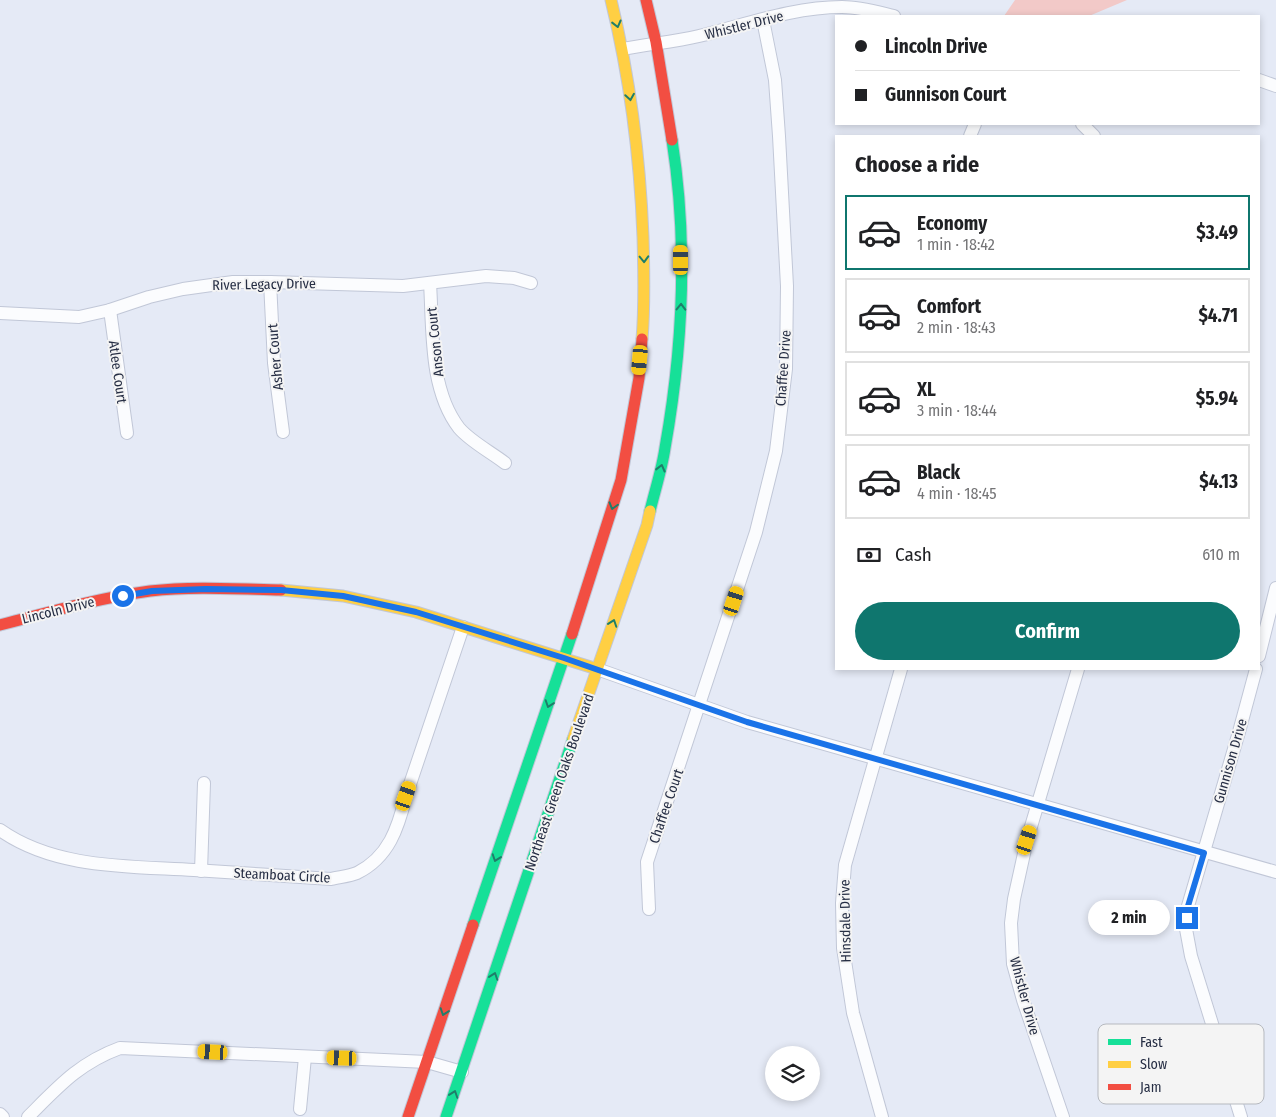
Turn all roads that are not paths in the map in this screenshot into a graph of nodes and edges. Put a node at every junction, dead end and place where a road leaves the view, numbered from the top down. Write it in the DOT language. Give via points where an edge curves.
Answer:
graph roads {
  1 [pos="611,0"];
  2 [pos="646,0"];
  3 [pos="890,15"];
  4 [pos="763,20"];
  5 [pos="656,42"];
  6 [pos="623,49"];
  7 [pos="1260,80"];
  8 [pos="1276,86"];
  9 [pos="270,282"];
  10 [pos="430,283"];
  11 [pos="531,283"];
  12 [pos="110,310"];
  13 [pos="0,313"];
  14 [pos="283,432"];
  15 [pos="127,433"];
  16 [pos="505,463"];
  17 [pos="1276,588"];
  18 [pos="0,625"];
  19 [pos="463,627"];
  20 [pos="1260,652"];
  21 [pos="564,658"];
  22 [pos="597,669"];
  23 [pos="901,670"];
  24 [pos="1078,670"];
  25 [pos="1256,670"];
  26 [pos="700,705"];
  27 [pos="875,759"];
  28 [pos="204,783"];
  29 [pos="1039,806"];
  30 [pos="0,830"];
  31 [pos="1204,853"];
  32 [pos="202,870"];
  33 [pos="1276,872"];
  34 [pos="649,908"];
  35 [pos="1212,1024"];
  36 [pos="305,1057"];
  37 [pos="426,1062"];
  38 [pos="462,1072"];
  39 [pos="1237,1104"];
  40 [pos="300,1109"];
  41 [pos="0,1114"];
  42 [pos="3,1117"];
  43 [pos="28,1117"];
  44 [pos="408,1117"];
  45 [pos="446,1117"];
  46 [pos="882,1117"];
  47 [pos="1063,1117"];
  48 [pos="1241,1117"];
  1 -- 6 [label="main road, one-way"];
  2 -- 5 [label="main road, Northeast Green Oaks Boulevard"];
  3 -- 4 [label="street, Whistler Drive" via="842,7"];
  4 -- 5 [label="street, Whistler Drive" via="696,37"];
  4 -- 26 [label="street, Chaffee Drive" via="775,80 779,136 787,286 786,369 776,451 756,532"];
  5 -- 6 [label="street, Whistler Drive"];
  22 -- 5 [label="main road, Northeast Green Oaks Boulevard, one-way" via="647,525 665,450 675,386 681,311 681,225 675,159"];
  6 -- 21 [label="main road, one-way" via="641,193 645,304 639,378 621,480"];
  7 -- 8 [label="street"];
  9 -- 10 [label="street, River Legacy Drive" via="403,286"];
  9 -- 12 [label="street, River Legacy Drive" via="233,282 183,289"];
  9 -- 14 [label="street, Asher Court" via="274,363"];
  10 -- 11 [label="street, River Legacy Drive" via="486,276"];
  10 -- 16 [label="street, Anson Court" via="434,360 445,403 460,428"];
  12 -- 13 [label="street, River Legacy Drive" via="79,317"];
  12 -- 15 [label="street, Atlee Court"];
  17 -- 20 [label="street"];
  18 -- 19 [label="main road, Lincoln Drive" via="93,600 152,591 206,589 281,590 343,596 416,612"];
  19 -- 21 [label="main road, Lincoln Drive"];
  19 -- 32 [label="street, Steamboat Circle" via="406,796 400,823 376,860 356,873 330,879"];
  21 -- 22 [label="main road, Lincoln Drive"];
  21 -- 37 [label="main road, one-way"];
  22 -- 26 [label="street, Lincoln Drive"];
  38 -- 22 [label="main road, Northeast Green Oaks Boulevard, one-way"];
  23 -- 27 [label="street, Hinsdale Drive"];
  24 -- 29 [label="street, Whistler Drive"];
  25 -- 31 [label="street, Gunnison Drive"];
  26 -- 27 [label="street, Lincoln Drive"];
  26 -- 34 [label="street, Chaffee Court" via="647,862"];
  27 -- 29 [label="street, Lincoln Drive"];
  27 -- 46 [label="street, Hinsdale Drive" via="845,865 842,902 843,948 853,1013"];
  28 -- 32 [label="street"];
  29 -- 31 [label="street, Lincoln Drive"];
  29 -- 47 [label="street, Whistler Drive" via="1027,840 1014,899 1011,923 1014,964"];
  30 -- 32 [label="street, Steamboat Circle" via="41,851 68,858 100,864"];
  31 -- 33 [label="street, Lincoln Drive"];
  31 -- 35 [label="street, Gunnison Drive" via="1188,906 1186,929"];
  36 -- 37 [label="street"];
  36 -- 40 [label="street"];
  36 -- 43 [label="street" via="120,1048 100,1055 77,1071"];
  37 -- 38 [label="street"];
  37 -- 44 [label="main road"];
  45 -- 38 [label="main road, Northeast Green Oaks Boulevard, one-way"];
  39 -- 48 [label="street, Gunnison Drive"];
  41 -- 42 [label="street"];
}
